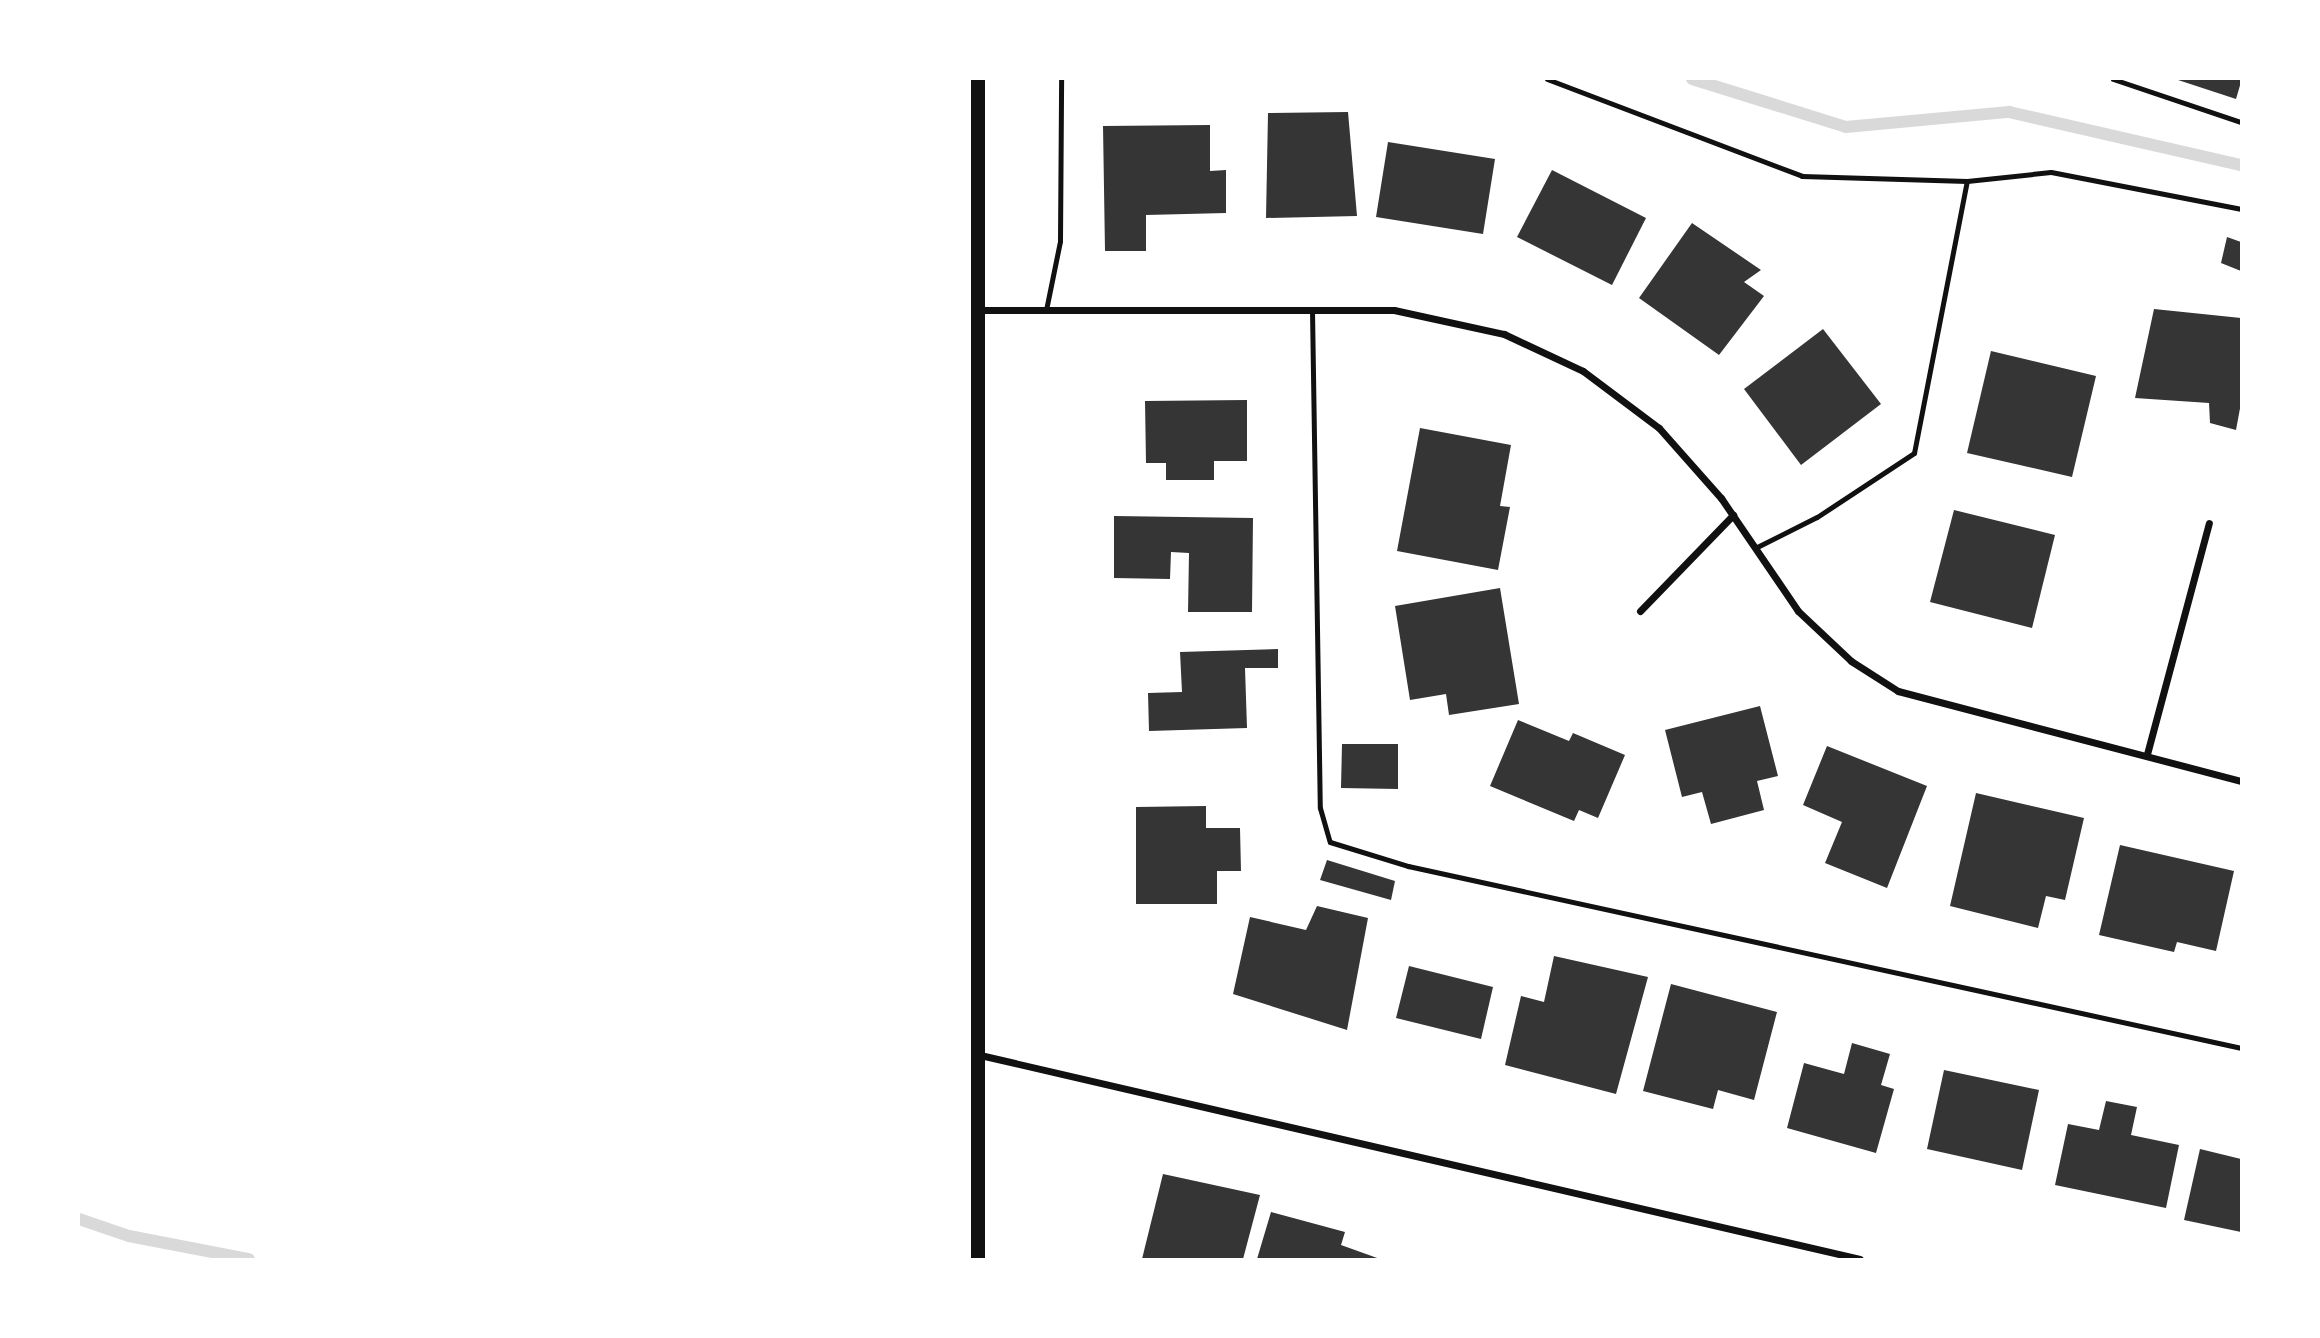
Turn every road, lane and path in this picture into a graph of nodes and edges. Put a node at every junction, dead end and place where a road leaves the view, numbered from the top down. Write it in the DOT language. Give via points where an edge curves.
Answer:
graph roads {
  1 [pos="978,79"];
  2 [pos="1061,79"];
  3 [pos="1547,79"];
  4 [pos="2113,79"];
  5 [pos="2241,122"];
  6 [pos="1967,181"];
  7 [pos="2241,209"];
  8 [pos="979,310"];
  9 [pos="1045,310"];
  10 [pos="1312,310"];
  11 [pos="1733,515"];
  12 [pos="2209,523"];
  13 [pos="1755,548"];
  14 [pos="1640,611"];
  15 [pos="2147,754"];
  16 [pos="2241,781"];
  17 [pos="2241,1048"];
  18 [pos="980,1055"];
  19 [pos="978,1259"];
  20 [pos="1860,1259"];
  1 -- 8 [label="main road"];
  2 -- 9 [label="lane" via="1060,241"];
  3 -- 6 [label="lane" via="1802,176"];
  4 -- 5 [label="lane"];
  6 -- 7 [label="lane" via="2051,172"];
  6 -- 13 [label="lane" via="1914,453 1817,517"];
  8 -- 9 [label="street"];
  8 -- 18 [label="main road"];
  9 -- 10 [label="street"];
  10 -- 11 [label="street" via="1426,314 1504,334 1583,371 1659,428"];
  10 -- 17 [label="lane" via="1320,808 1330,842 1408,866"];
  11 -- 13 [label="street"];
  11 -- 14 [label="street"];
  12 -- 15 [label="street"];
  13 -- 15 [label="street" via="1798,611 1851,661 1898,691"];
  15 -- 16 [label="street"];
  18 -- 19 [label="main road"];
  18 -- 20 [label="street"];
}
